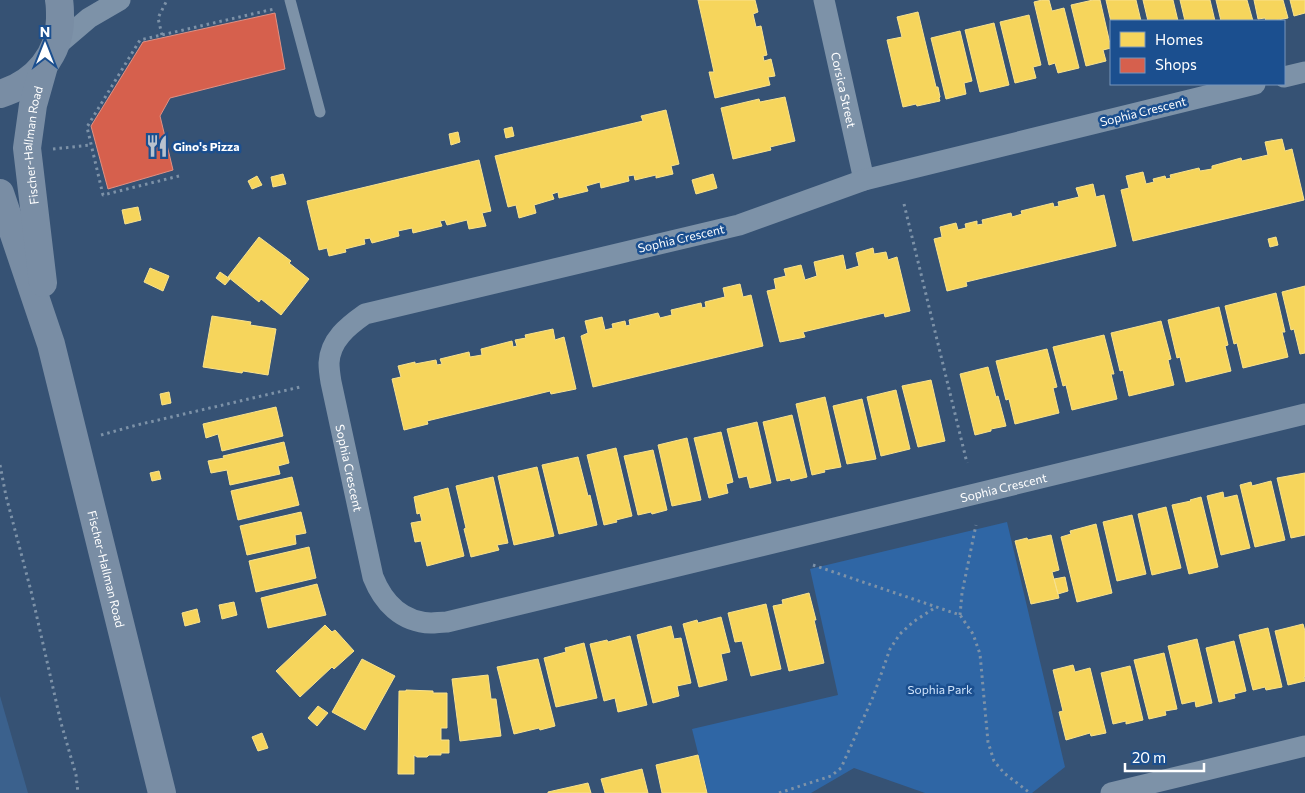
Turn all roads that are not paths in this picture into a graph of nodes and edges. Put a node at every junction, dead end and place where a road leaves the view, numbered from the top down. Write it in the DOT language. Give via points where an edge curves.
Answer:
graph roads {
  1 [pos="59,0"];
  2 [pos="120,0"];
  3 [pos="290,0"];
  4 [pos="824,0"];
  5 [pos="49,56"];
  6 [pos="1305,72"];
  7 [pos="1285,77"];
  8 [pos="1251,85"];
  9 [pos="0,94"];
  10 [pos="320,112"];
  11 [pos="864,180"];
  12 [pos="0,193"];
  13 [pos="51,344"];
  14 [pos="1305,414"];
  15 [pos="1305,746"];
  16 [pos="162,793"];
  17 [pos="1111,793"];
  1 -- 5 [label="main road, Fischer-Hallman Road" via="60,25"];
  2 -- 5 [label="street" via="88,18"];
  3 -- 10 [label="lane"];
  4 -- 11 [label="street, Corsica Street"];
  5 -- 9 [label="main road" via="24,84"];
  5 -- 13 [label="main road, Fischer-Hallman Road" via="33,105 27,148"];
  6 -- 7 [label="street"];
  8 -- 11 [label="street, Sophia Crescent"];
  11 -- 14 [label="street, Sophia Crescent" via="739,225 395,306 365,314 352,323 333,345 329,362 331,382 373,577 386,602 413,620 447,622"];
  12 -- 13 [label="main road, Fischer-Hallman Road"];
  13 -- 16 [label="main road, Fischer-Hallman Road"];
  15 -- 17 [label="street"];
}
